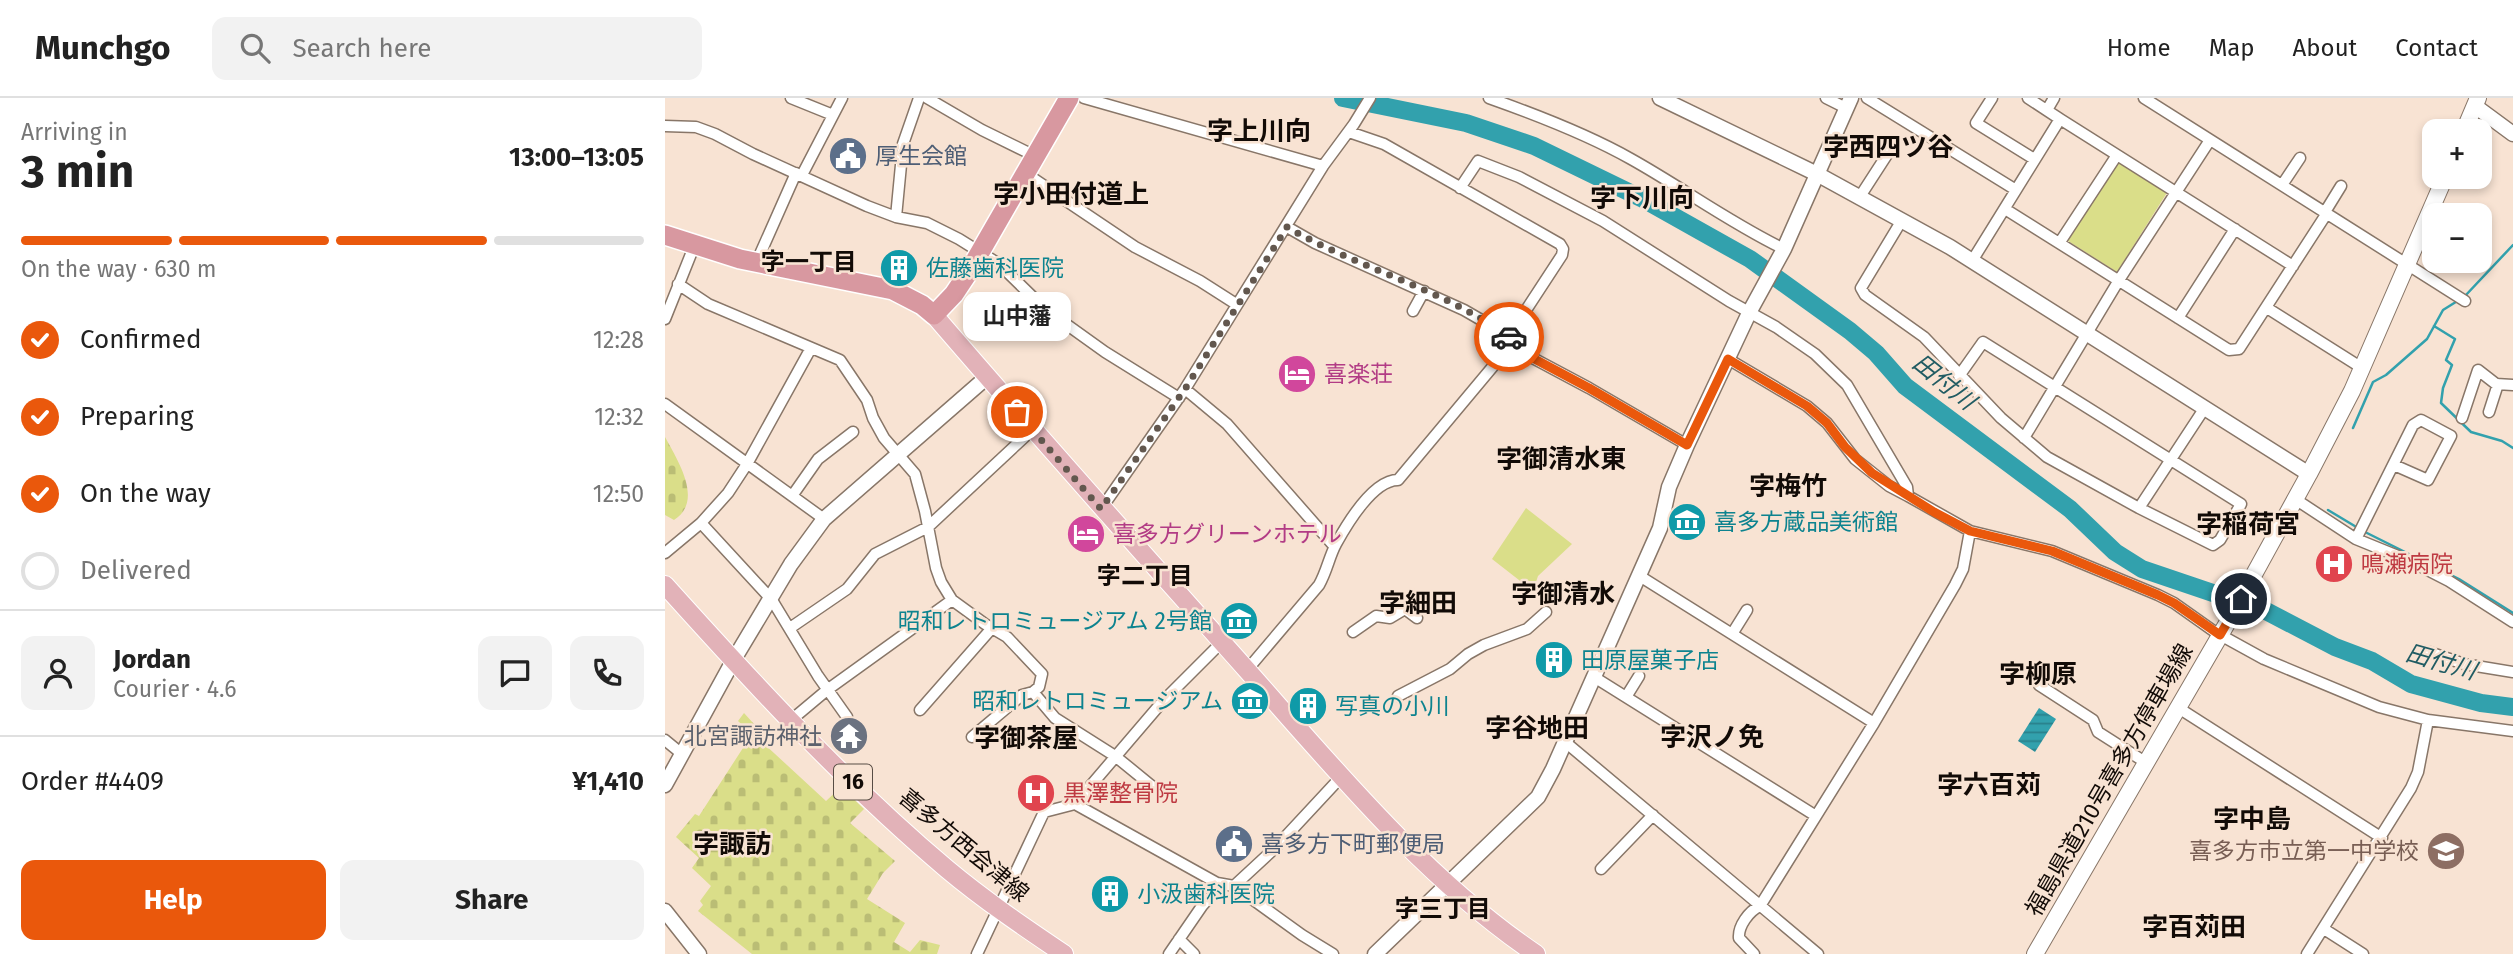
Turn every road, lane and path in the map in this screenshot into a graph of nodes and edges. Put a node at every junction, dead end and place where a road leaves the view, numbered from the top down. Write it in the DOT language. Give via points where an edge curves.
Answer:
graph roads {
  1 [pos="791,98"];
  2 [pos="842,98"];
  3 [pos="919,98"];
  4 [pos="927,98"];
  5 [pos="1069,98"];
  6 [pos="1084,98"];
  7 [pos="1370,98"];
  8 [pos="1489,98"];
  9 [pos="1660,98"];
  10 [pos="1826,98"];
  11 [pos="1867,98"];
  12 [pos="1992,98"];
  13 [pos="2028,98"];
  14 [pos="2054,98"];
  15 [pos="2144,98"];
  16 [pos="2476,102"];
  17 [pos="1849,103"];
  18 [pos="2047,110"];
  19 [pos="833,115"];
  20 [pos="2060,119"];
  21 [pos="2469,119"];
  22 [pos="665,126"];
  23 [pos="1352,128"];
  24 [pos="2513,134"];
  25 [pos="2210,140"];
  26 [pos="1892,146"];
  27 [pos="2117,155"];
  28 [pos="2299,158"];
  29 [pos="2034,159"];
  30 [pos="1030,165"];
  31 [pos="1323,166"];
  32 [pos="799,174"];
  33 [pos="1817,174"];
  34 [pos="2282,185"];
  35 [pos="2341,186"];
  36 [pos="1460,188"];
  37 [pos="2440,189"];
  38 [pos="2016,191"];
  39 [pos="2176,191"];
  40 [pos="1859,198"];
  41 [pos="2005,209"];
  42 [pos="2326,212"];
  43 [pos="896,216"];
  44 [pos="1902,220"];
  45 [pos="1287,227"];
  46 [pos="2235,229"];
  47 [pos="665,235"];
  48 [pos="2060,242"];
  49 [pos="695,244"];
  50 [pos="979,251"];
  51 [pos="1781,253"];
  52 [pos="757,261"];
  53 [pos="1972,261"];
  54 [pos="2409,264"];
  55 [pos="2293,266"];
  56 [pos="2119,280"];
  57 [pos="678,284"];
  58 [pos="1424,291"];
  59 [pos="2465,301"];
  60 [pos="1236,304"];
  61 [pos="2267,308"];
  62 [pos="1413,311"];
  63 [pos="1750,312"];
  64 [pos="934,315"];
  65 [pos="2178,318"];
  66 [pos="665,319"];
  67 [pos="2089,333"];
  68 [pos="1509,341"];
  69 [pos="811,348"];
  70 [pos="1728,359"];
  71 [pos="2362,368"];
  72 [pos="1959,376"];
  73 [pos="987,377"];
  74 [pos="2498,384"];
  75 [pos="2513,385"];
  76 [pos="2055,388"];
  77 [pos="1182,394"];
  78 [pos="665,404"];
  79 [pos="2204,409"];
  80 [pos="2490,412"];
  81 [pos="2462,418"];
  82 [pos="1033,430"];
  83 [pos="853,432"];
  84 [pos="2024,438"];
  85 [pos="1687,445"];
  86 [pos="897,455"];
  87 [pos="2171,460"];
  88 [pos="747,464"];
  89 [pos="2394,465"];
  90 [pos="2309,474"];
  91 [pos="1908,495"];
  92 [pos="792,496"];
  93 [pos="2295,499"];
  94 [pos="2139,508"];
  95 [pos="1101,509"];
  96 [pos="824,519"];
  97 [pos="701,523"];
  98 [pos="928,527"];
  99 [pos="1970,531"];
  100 [pos="2356,539"];
  101 [pos="1334,546"];
  102 [pos="665,553"];
  103 [pos="1638,575"];
  104 [pos="665,585"];
  105 [pos="772,600"];
  106 [pos="952,600"];
  107 [pos="1747,610"];
  108 [pos="1546,612"];
  109 [pos="1417,618"];
  110 [pos="2513,622"];
  111 [pos="790,628"];
  112 [pos="992,628"];
  113 [pos="1353,632"];
  114 [pos="1732,634"];
  115 [pos="2220,635"];
  116 [pos="1222,642"];
  117 [pos="2429,652"];
  118 [pos="733,661"];
  119 [pos="1247,670"];
  120 [pos="2513,672"];
  121 [pos="1639,676"];
  122 [pos="1594,677"];
  123 [pos="2039,685"];
  124 [pos="827,690"];
  125 [pos="1033,692"];
  126 [pos="1398,696"];
  127 [pos="1626,697"];
  128 [pos="2177,707"];
  129 [pos="920,710"];
  130 [pos="847,717"];
  131 [pos="2428,720"];
  132 [pos="790,721"];
  133 [pos="1874,723"];
  134 [pos="2513,731"];
  135 [pos="972,737"];
  136 [pos="665,740"];
  137 [pos="1564,741"];
  138 [pos="682,754"];
  139 [pos="1115,756"];
  140 [pos="2145,762"];
  141 [pos="1341,777"];
  142 [pos="665,785"];
  143 [pos="1153,787"];
  144 [pos="1075,804"];
  145 [pos="1653,815"];
  146 [pos="1816,816"];
  147 [pos="2382,838"];
  148 [pos="1601,869"];
  149 [pos="1447,882"];
  150 [pos="1220,883"];
  151 [pos="1234,886"];
  152 [pos="1760,906"];
  153 [pos="999,909"];
  154 [pos="665,911"];
  155 [pos="2323,929"];
  156 [pos="1179,939"];
  157 [pos="1533,953"];
  158 [pos="699,954"];
  159 [pos="977,954"];
  160 [pos="1064,954"];
  161 [pos="1169,954"];
  162 [pos="1194,954"];
  163 [pos="1333,954"];
  164 [pos="1374,954"];
  165 [pos="1754,954"];
  166 [pos="1818,954"];
  167 [pos="2035,954"];
  168 [pos="2307,954"];
  169 [pos="2363,954"];
  1 -- 19 [label="street"];
  2 -- 19 [label="street"];
  3 -- 43 [label="street" via="903,144"];
  4 -- 30 [label="street"];
  5 -- 30 [label="highway"];
  6 -- 31 [label="street"];
  7 -- 23 [label="street"];
  8 -- 51 [label="street" via="1628,158"];
  9 -- 33 [label="street"];
  10 -- 17 [label="street"];
  11 -- 38 [label="street"];
  12 -- 29 [label="street" via="1976,123"];
  13 -- 18 [label="street"];
  14 -- 18 [label="street"];
  15 -- 25 [label="street"];
  16 -- 21 [label="main road"];
  16 -- 24 [label="street"];
  17 -- 33 [label="street"];
  18 -- 20 [label="street"];
  19 -- 32 [label="street"];
  20 -- 27 [label="street"];
  20 -- 29 [label="street"];
  22 -- 32 [label="street" via="696,127"];
  23 -- 31 [label="street"];
  23 -- 36 [label="street"];
  25 -- 34 [label="street"];
  25 -- 39 [label="street"];
  26 -- 40 [label="street"];
  27 -- 39 [label="street"];
  27 -- 48 [label="street"];
  28 -- 34 [label="street"];
  29 -- 38 [label="street"];
  30 -- 50 [label="highway"];
  30 -- 60 [label="street" via="1135,247"];
  31 -- 45 [label="street"];
  32 -- 43 [label="street"];
  32 -- 52 [label="street"];
  33 -- 40 [label="street"];
  33 -- 51 [label="street"];
  34 -- 42 [label="street"];
  35 -- 42 [label="street"];
  36 -- 63 [label="street" via="1478,161 1518,177 1603,221"];
  36 -- 68 [label="street" via="1563,249"];
  37 -- 54 [label="main road, 福島県道210号喜多方停車場線"];
  38 -- 41 [label="street"];
  39 -- 46 [label="street"];
  39 -- 56 [label="street"];
  40 -- 44 [label="street"];
  41 -- 48 [label="street"];
  41 -- 53 [label="street"];
  42 -- 54 [label="street"];
  42 -- 55 [label="street"];
  43 -- 50 [label="street" via="927,223"];
  44 -- 53 [label="street"];
  44 -- 72 [label="street" via="1861,288 1924,337"];
  45 -- 58 [label="street"];
  45 -- 60 [label="street"];
  46 -- 55 [label="street"];
  46 -- 65 [label="street"];
  47 -- 49 [label="highway"];
  48 -- 56 [label="street"];
  49 -- 52 [label="highway"];
  49 -- 57 [label="street"];
  50 -- 64 [label="highway" via="954,294"];
  50 -- 77 [label="street" via="1045,309 1105,352"];
  51 -- 63 [label="street"];
  52 -- 64 [label="highway" via="893,290"];
  53 -- 67 [label="street"];
  54 -- 59 [label="street"];
  54 -- 71 [label="main road, 福島県道210号喜多方停車場線"];
  55 -- 61 [label="street"];
  56 -- 65 [label="street"];
  56 -- 67 [label="street"];
  57 -- 66 [label="street"];
  57 -- 69 [label="street" via="708,304"];
  58 -- 62 [label="street"];
  58 -- 68 [label="street" via="1464,310"];
  60 -- 77 [label="street"];
  61 -- 65 [label="street" via="2239,349 2229,351"];
  61 -- 71 [label="street"];
  63 -- 70 [label="street"];
  63 -- 91 [label="street" via="1815,354 1847,385"];
  64 -- 73 [label="main road"];
  67 -- 76 [label="street"];
  67 -- 79 [label="street"];
  68 -- 85 [label="street"];
  68 -- 101 [label="street" via="1398,480 1389,480 1364,501"];
  69 -- 86 [label="street" via="840,360"];
  69 -- 88 [label="street"];
  70 -- 85 [label="street"];
  70 -- 91 [label="street" via="1807,406 1855,458"];
  71 -- 90 [label="main road, 福島県道210号喜多方停車場線"];
  72 -- 76 [label="street" via="1983,342"];
  72 -- 84 [label="street"];
  73 -- 82 [label="main road"];
  73 -- 86 [label="street"];
  74 -- 75 [label="street"];
  74 -- 80 [label="street"];
  74 -- 81 [label="street" via="2478,370"];
  76 -- 84 [label="street"];
  76 -- 87 [label="street"];
  77 -- 95 [label="street"];
  77 -- 101 [label="street" via="1227,424"];
  78 -- 88 [label="street"];
  79 -- 87 [label="street"];
  79 -- 90 [label="street"];
  82 -- 95 [label="main road"];
  82 -- 98 [label="street"];
  83 -- 92 [label="street" via="818,459"];
  84 -- 94 [label="street" via="2052,461"];
  85 -- 103 [label="street" via="1669,487 1660,528"];
  86 -- 96 [label="street"];
  86 -- 98 [label="street" via="915,474"];
  87 -- 94 [label="street"];
  87 -- 94 [label="street" via="2241,504 2220,540 2213,545"];
  88 -- 92 [label="street"];
  88 -- 97 [label="street"];
  89 -- 89 [label="street" via="2417,421 2451,436 2428,481"];
  89 -- 100 [label="street"];
  90 -- 93 [label="main road, 福島県道210号喜多方停車場線"];
  91 -- 99 [label="street"];
  92 -- 96 [label="street"];
  93 -- 100 [label="street"];
  93 -- 115 [label="main road, 福島県道210号喜多方停車場線"];
  95 -- 116 [label="main road"];
  96 -- 105 [label="street"];
  97 -- 102 [label="street"];
  97 -- 105 [label="street"];
  98 -- 106 [label="street" via="936,568"];
  98 -- 111 [label="street" via="875,554 847,589"];
  99 -- 115 [label="street" via="2052,551 2158,595"];
  99 -- 133 [label="street" via="1963,569"];
  100 -- 110 [label="street" via="2449,581"];
  101 -- 119 [label="street" via="1319,585"];
  103 -- 114 [label="street"];
  103 -- 122 [label="street"];
  104 -- 118 [label="main road, 喜多方西会津線 / 16"];
  105 -- 111 [label="street"];
  105 -- 118 [label="street"];
  106 -- 112 [label="street"];
  106 -- 124 [label="street"];
  107 -- 114 [label="street"];
  108 -- 126 [label="street" via="1527,629 1484,645"];
  109 -- 113 [label="street" via="1405,608 1390,618 1376,617"];
  111 -- 124 [label="street"];
  112 -- 125 [label="street" via="1007,637 1042,674"];
  112 -- 129 [label="street"];
  114 -- 133 [label="street"];
  115 -- 128 [label="main road, 福島県道210号喜多方停車場線"];
  115 -- 131 [label="street" via="2320,684"];
  116 -- 119 [label="main road"];
  116 -- 139 [label="street"];
  117 -- 120 [label="street" via="2464,664"];
  118 -- 132 [label="main road, 喜多方西会津線 / 16"];
  118 -- 138 [label="street"];
  119 -- 141 [label="main road"];
  121 -- 127 [label="street"];
  122 -- 127 [label="street"];
  122 -- 137 [label="street"];
  123 -- 140 [label="street"];
  124 -- 130 [label="street"];
  124 -- 132 [label="street"];
  125 -- 135 [label="street" via="1022,695"];
  125 -- 139 [label="street" via="1055,718"];
  127 -- 146 [label="street"];
  128 -- 140 [label="main road, 福島県道210号喜多方停車場線"];
  128 -- 147 [label="street"];
  131 -- 134 [label="street"];
  131 -- 147 [label="street" via="2418,772"];
  132 -- 153 [label="main road, 喜多方西会津線 / 16" via="917,841"];
  133 -- 146 [label="street"];
  136 -- 138 [label="street"];
  137 -- 145 [label="street"];
  137 -- 149 [label="street" via="1538,797"];
  138 -- 142 [label="street"];
  139 -- 143 [label="street"];
  139 -- 144 [label="street"];
  140 -- 167 [label="main road, 福島県道210号喜多方停車場線"];
  141 -- 149 [label="main road"];
  141 -- 151 [label="street"];
  144 -- 150 [label="street"];
  144 -- 153 [label="street" via="1044,812"];
  145 -- 148 [label="street"];
  145 -- 152 [label="street"];
  146 -- 152 [label="street"];
  147 -- 155 [label="street"];
  149 -- 157 [label="main road"];
  149 -- 164 [label="street"];
  150 -- 151 [label="street"];
  150 -- 156 [label="street"];
  151 -- 163 [label="street"];
  152 -- 165 [label="street" via="1739,929 1739,938"];
  152 -- 166 [label="street"];
  153 -- 159 [label="street"];
  153 -- 160 [label="main road, 喜多方西会津線 / 16"];
  154 -- 158 [label="street"];
  155 -- 168 [label="street"];
  155 -- 169 [label="street"];
  156 -- 161 [label="street"];
  156 -- 162 [label="street"];
}
